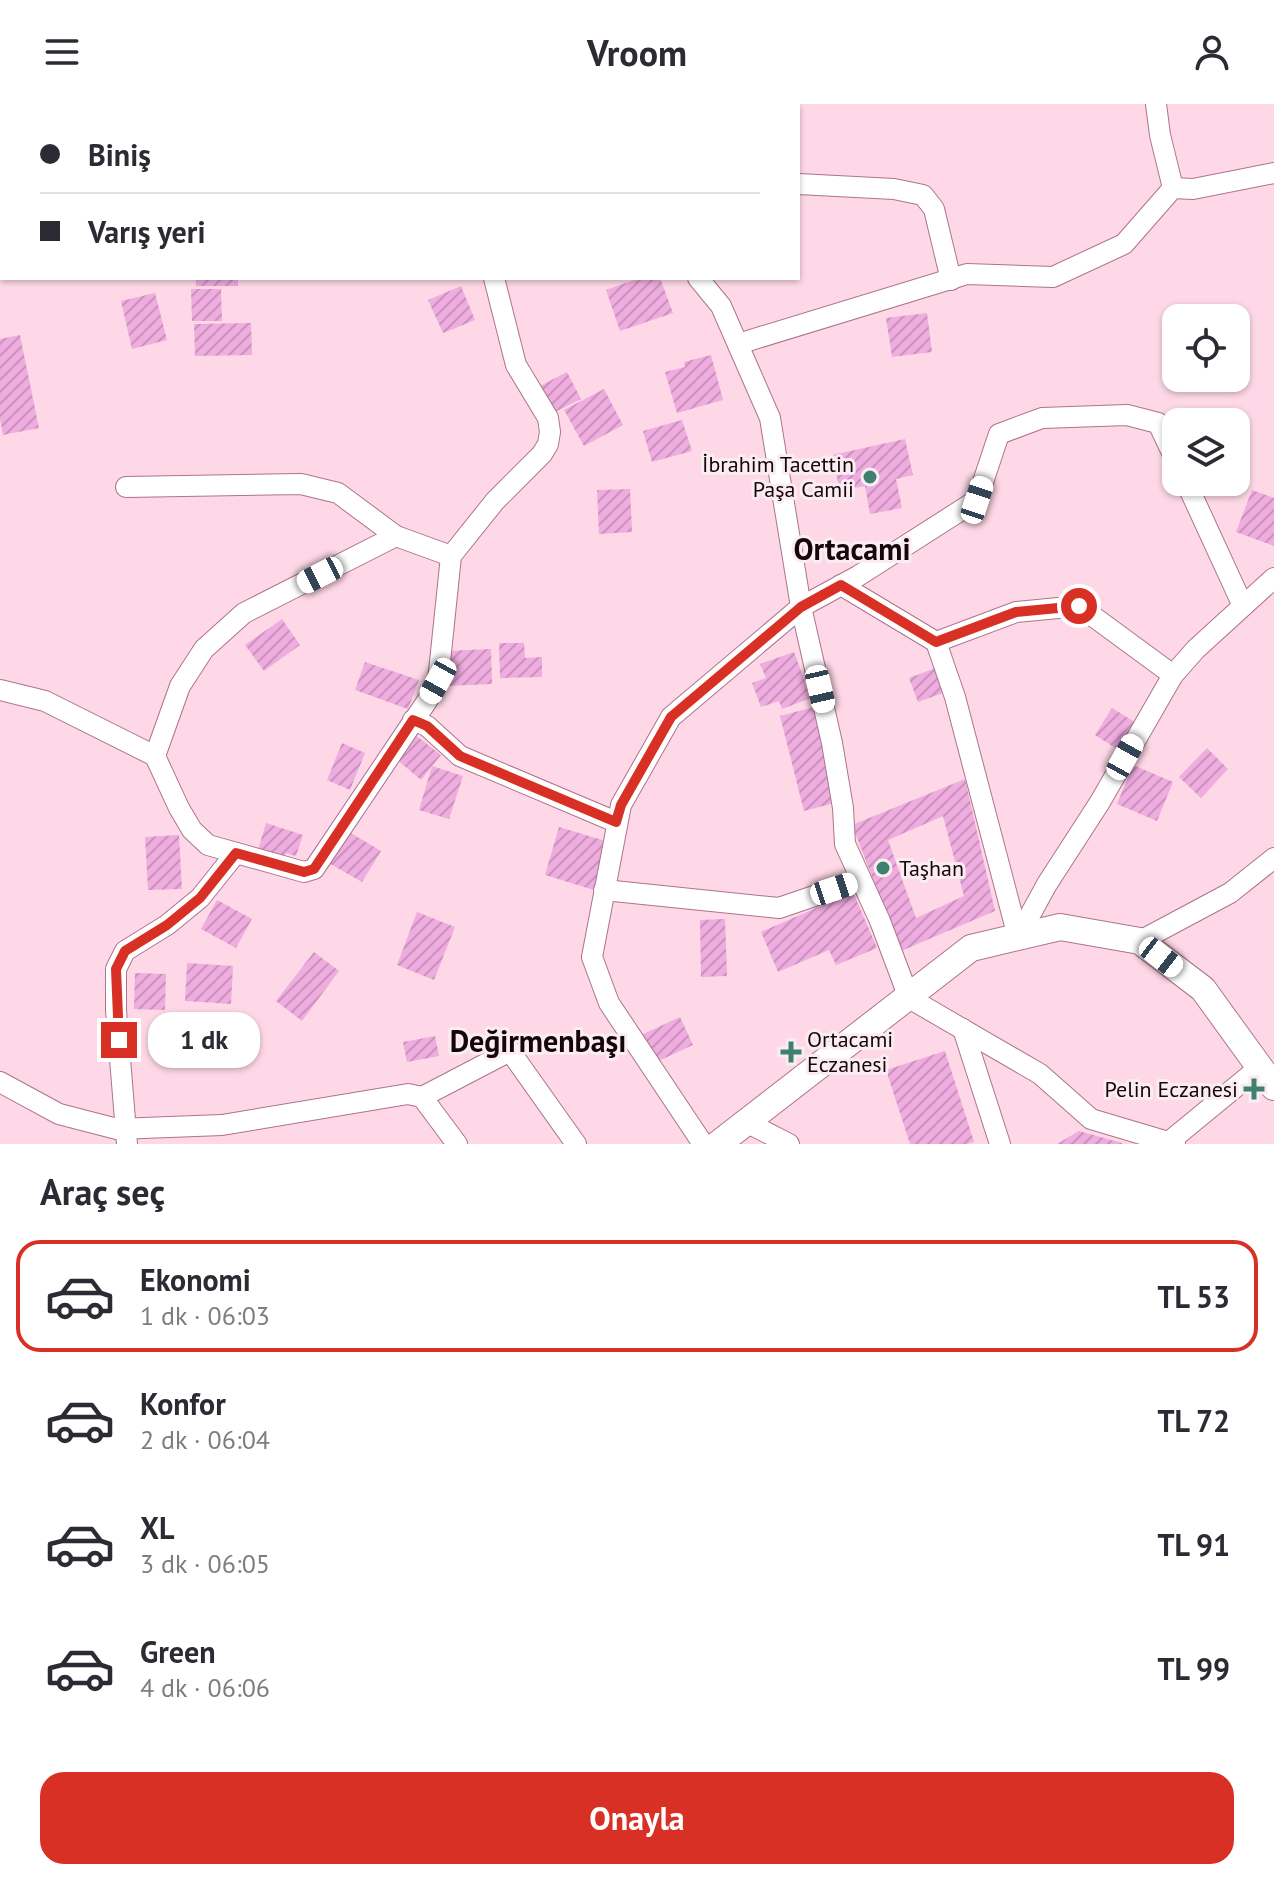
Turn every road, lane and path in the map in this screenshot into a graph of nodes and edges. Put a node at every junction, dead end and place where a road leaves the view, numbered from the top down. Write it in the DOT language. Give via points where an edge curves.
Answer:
graph roads {
  1 [pos="1156,104"];
  2 [pos="1274,173"];
  3 [pos="800,184"];
  4 [pos="1173,188"];
  5 [pos="495,280"];
  6 [pos="700,280"];
  7 [pos="951,280"];
  8 [pos="738,344"];
  9 [pos="1162,431"];
  10 [pos="126,487"];
  11 [pos="1192,496"];
  12 [pos="396,536"];
  13 [pos="451,556"];
  14 [pos="1274,578"];
  15 [pos="841,585"];
  16 [pos="1243,606"];
  17 [pos="801,607"];
  18 [pos="936,642"];
  19 [pos="1173,675"];
  20 [pos="0,690"];
  21 [pos="413,720"];
  22 [pos="155,756"];
  23 [pos="616,822"];
  24 [pos="236,853"];
  25 [pos="1274,858"];
  26 [pos="861,880"];
  27 [pos="604,890"];
  28 [pos="1018,937"];
  29 [pos="1140,941"];
  30 [pos="909,998"];
  31 [pos="963,1029"];
  32 [pos="1267,1077"];
  33 [pos="0,1082"];
  34 [pos="422,1097"];
  35 [pos="748,1123"];
  36 [pos="126,1136"];
  37 [pos="1172,1142"];
  38 [pos="457,1144"];
  39 [pos="576,1144"];
  40 [pos="703,1144"];
  41 [pos="718,1144"];
  42 [pos="789,1144"];
  43 [pos="1000,1144"];
  1 -- 4 [label="street"];
  2 -- 4 [label="street"];
  3 -- 7 [label="street" via="923,195 934,209"];
  4 -- 7 [label="street" via="1124,244 1053,277 967,274"];
  5 -- 13 [label="street" via="516,365 548,418 550,432 542,454"];
  6 -- 8 [label="street" via="721,306"];
  7 -- 8 [label="street"];
  8 -- 17 [label="street" via="770,418"];
  9 -- 15 [label="street" via="1158,423 1127,415 1042,418 999,434 977,500"];
  10 -- 12 [label="street" via="301,484 338,493"];
  11 -- 16 [label="street"];
  12 -- 13 [label="street"];
  12 -- 22 [label="street" via="244,613 204,649 180,686"];
  13 -- 21 [label="street" via="438,681"];
  14 -- 16 [label="street"];
  15 -- 17 [label="street"];
  15 -- 18 [label="street"];
  16 -- 19 [label="street"];
  17 -- 23 [label="street" via="671,717"];
  17 -- 26 [label="street" via="832,743 845,844"];
  18 -- 19 [label="street" via="1016,612 1079,606"];
  18 -- 28 [label="street"];
  19 -- 28 [label="street"];
  20 -- 22 [label="street" via="45,701"];
  21 -- 23 [label="street" via="460,756"];
  21 -- 24 [label="street" via="314,869 304,872"];
  22 -- 24 [label="street" via="192,830 208,845"];
  23 -- 27 [label="street"];
  24 -- 36 [label="street" via="200,898 125,951 116,969"];
  25 -- 29 [label="street" via="1230,893"];
  26 -- 27 [label="street" via="779,908"];
  26 -- 30 [label="street"];
  27 -- 40 [label="street" via="592,957 609,1003"];
  28 -- 29 [label="street" via="1060,927"];
  28 -- 30 [label="street" via="971,948"];
  29 -- 32 [label="street" via="1203,989"];
  30 -- 31 [label="street"];
  30 -- 35 [label="street"];
  31 -- 37 [label="street" via="1040,1074 1091,1119"];
  31 -- 43 [label="street"];
  32 -- 37 [label="street"];
  33 -- 36 [label="street" via="59,1114"];
  34 -- 36 [label="street" via="408,1094"];
  34 -- 38 [label="street"];
  34 -- 39 [label="street" via="510,1051"];
  35 -- 41 [label="street"];
  35 -- 42 [label="street"];
}
